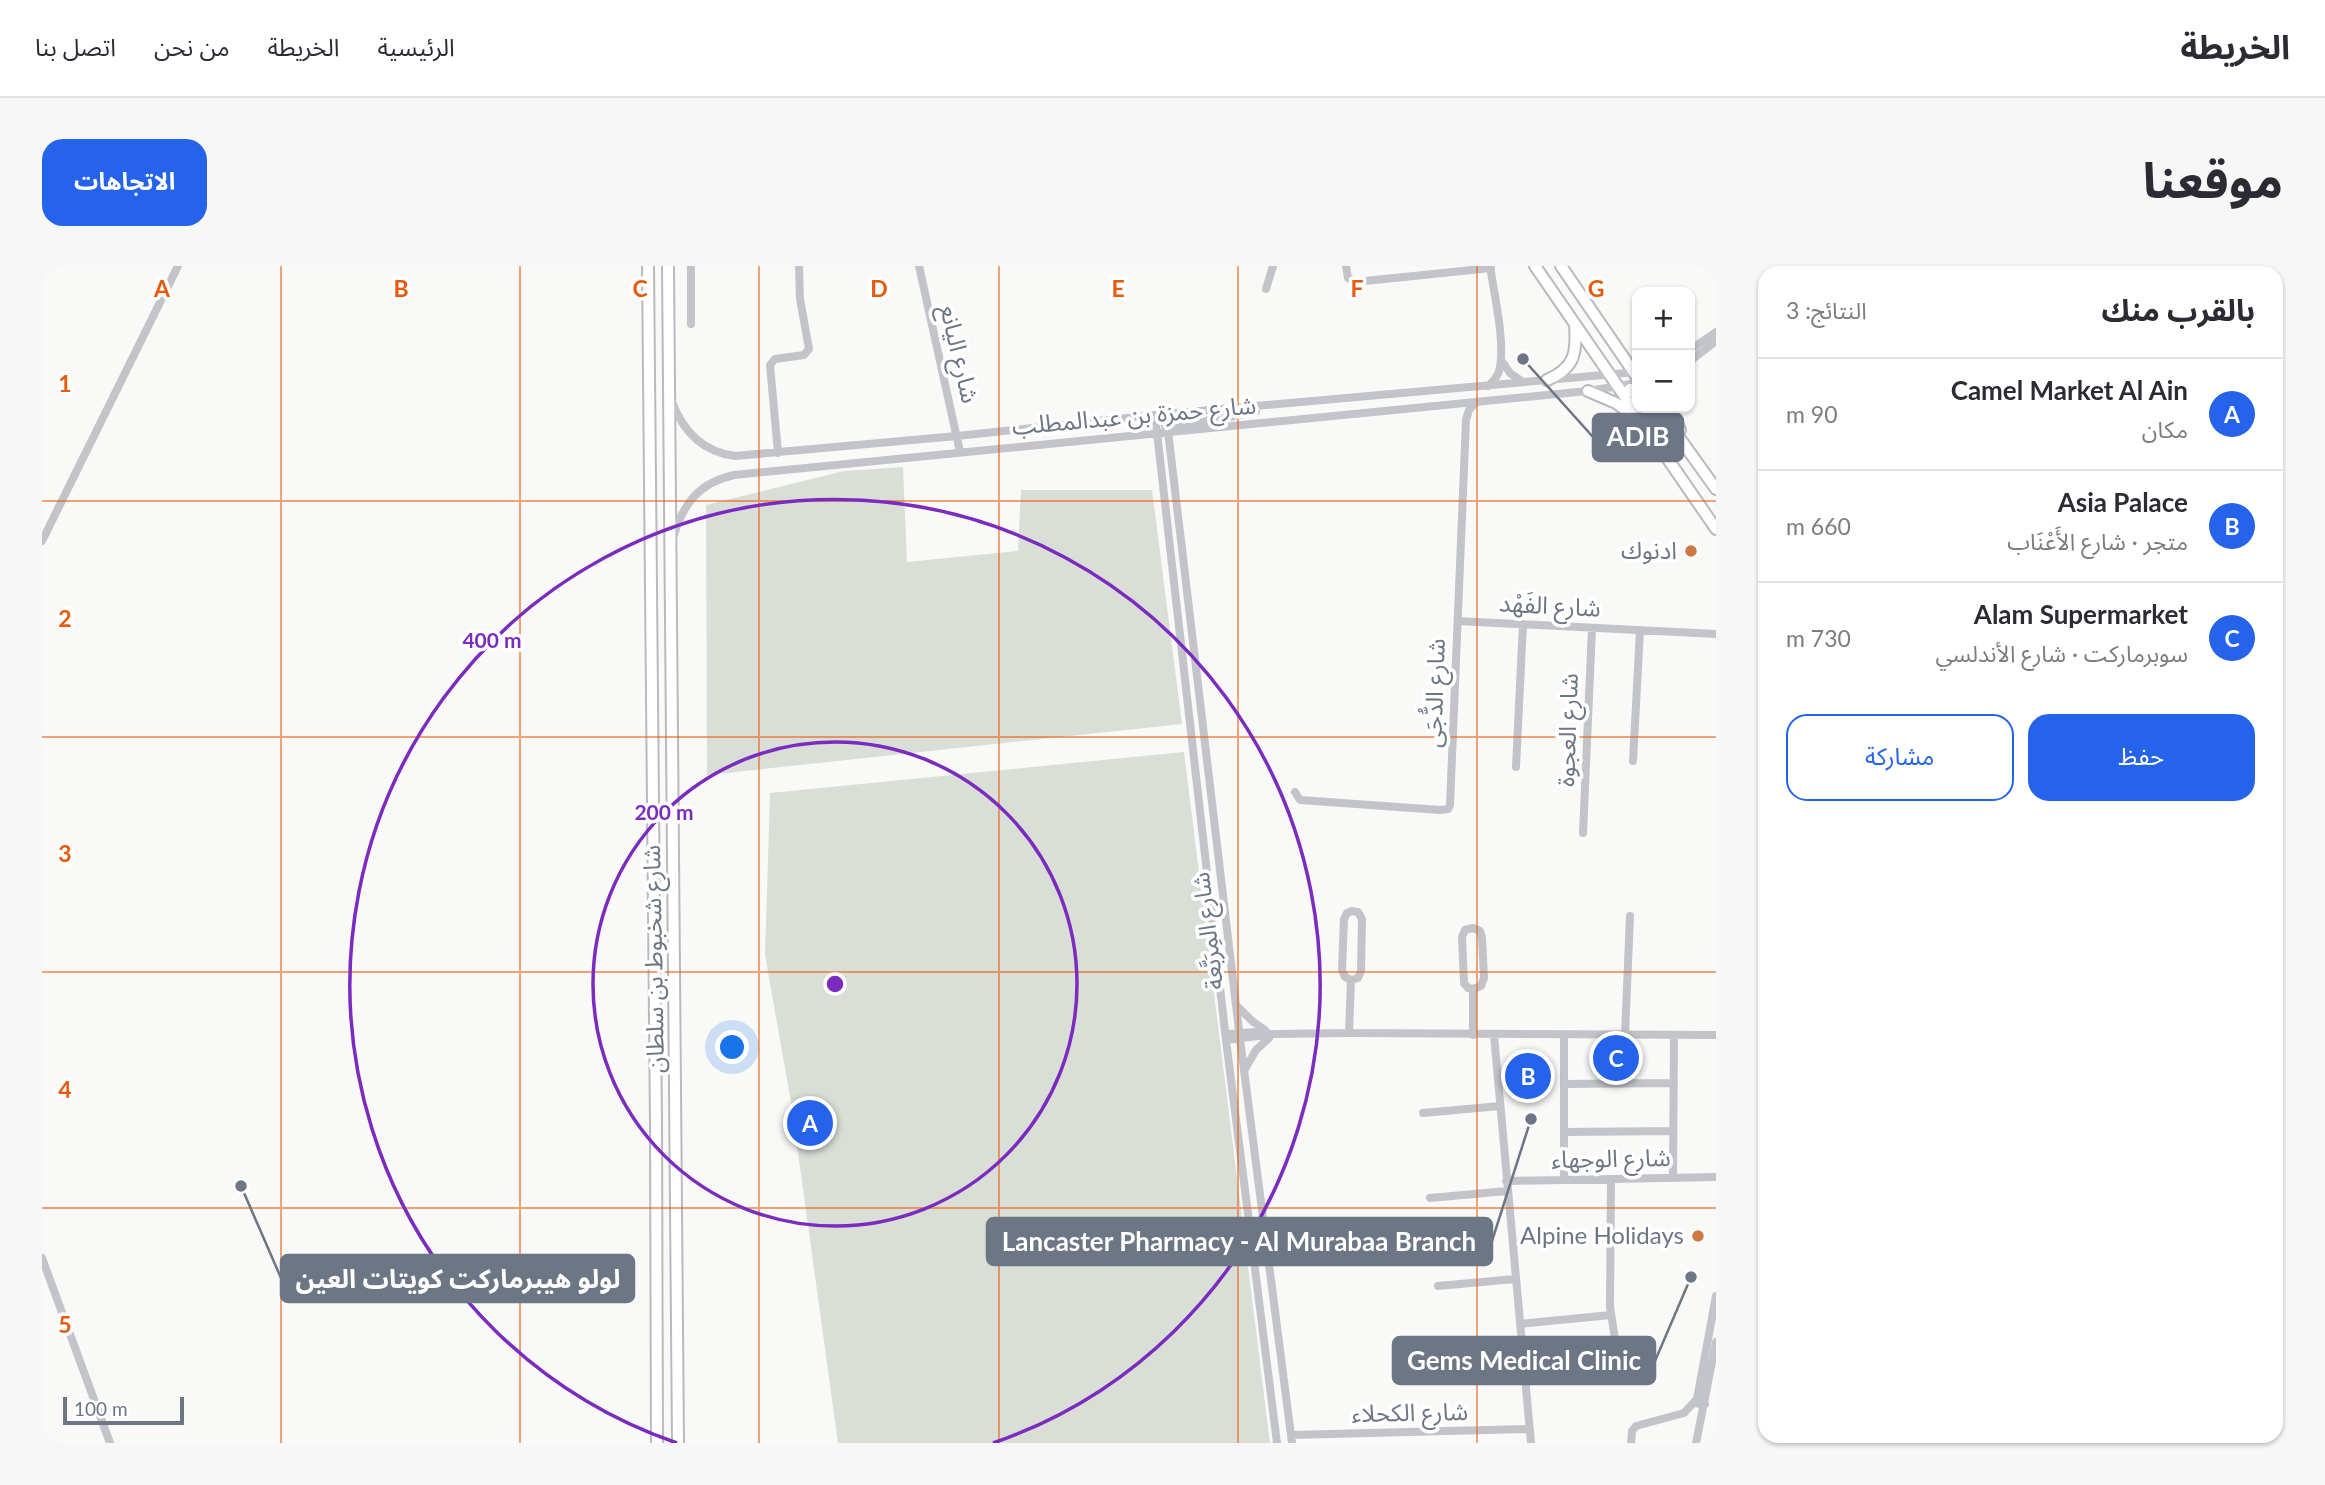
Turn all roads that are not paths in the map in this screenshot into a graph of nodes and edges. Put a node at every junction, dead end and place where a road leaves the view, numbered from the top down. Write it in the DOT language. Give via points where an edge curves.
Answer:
graph roads {
  1 [pos="178,266"];
  2 [pos="648,266"];
  3 [pos="668,266"];
  4 [pos="691,266"];
  5 [pos="799,266"];
  6 [pos="919,266"];
  7 [pos="1273,266"];
  8 [pos="1346,266"];
  9 [pos="1535,266"];
  10 [pos="1562,266"];
  11 [pos="1490,267"];
  12 [pos="1266,289"];
  13 [pos="691,324"];
  14 [pos="1576,325"];
  15 [pos="1716,332"];
  16 [pos="1716,341"];
  17 [pos="1695,347"];
  18 [pos="1695,357"];
  19 [pos="1501,360"];
  20 [pos="1632,369"];
  21 [pos="1611,374"];
  22 [pos="1632,376"];
  23 [pos="1547,380"];
  24 [pos="1632,381"];
  25 [pos="1524,382"];
  26 [pos="1488,386"];
  27 [pos="1588,391"];
  28 [pos="1621,391"];
  29 [pos="1632,391"];
  30 [pos="670,397"];
  31 [pos="1476,402"];
  32 [pos="1275,405"];
  33 [pos="1452,405"];
  34 [pos="1650,413"];
  35 [pos="1662,413"];
  36 [pos="1672,413"];
  37 [pos="1166,414"];
  38 [pos="1155,415"];
  39 [pos="1466,420"];
  40 [pos="1644,424"];
  41 [pos="1168,429"];
  42 [pos="1156,433"];
  43 [pos="957,436"];
  44 [pos="1687,449"];
  45 [pos="960,452"];
  46 [pos="778,453"];
  47 [pos="1716,489"];
  48 [pos="1716,529"];
  49 [pos="42,541"];
  50 [pos="671,545"];
  51 [pos="1458,621"];
  52 [pos="1523,624"];
  53 [pos="1592,628"];
  54 [pos="1640,630"];
  55 [pos="1716,635"];
  56 [pos="1633,761"];
  57 [pos="1516,767"];
  58 [pos="1294,792"];
  59 [pos="1583,833"];
  60 [pos="1630,916"];
  61 [pos="1351,980"];
  62 [pos="1473,989"];
  63 [pos="1236,1005"];
  64 [pos="1349,1033"];
  65 [pos="1274,1034"];
  66 [pos="1473,1035"];
  67 [pos="1494,1035"];
  68 [pos="1563,1035"];
  69 [pos="1625,1035"];
  70 [pos="1675,1035"];
  71 [pos="1716,1035"];
  72 [pos="1239,1036"];
  73 [pos="1226,1037"];
  74 [pos="1244,1072"];
  75 [pos="1674,1083"];
  76 [pos="1564,1084"];
  77 [pos="1500,1106"];
  78 [pos="1423,1113"];
  79 [pos="1673,1131"];
  80 [pos="1564,1132"];
  81 [pos="1716,1177"];
  82 [pos="1673,1178"];
  83 [pos="1564,1179"];
  84 [pos="1611,1179"];
  85 [pos="1506,1181"];
  86 [pos="1507,1191"];
  87 [pos="1430,1198"];
  88 [pos="42,1258"];
  89 [pos="1516,1279"];
  90 [pos="1438,1286"];
  91 [pos="1716,1296"];
  92 [pos="1611,1315"];
  93 [pos="1520,1324"];
  94 [pos="1716,1342"];
  95 [pos="1620,1371"];
  96 [pos="1697,1399"];
  97 [pos="1705,1404"];
  98 [pos="1530,1429"];
  99 [pos="1292,1439"];
  100 [pos="110,1443"];
  101 [pos="657,1443"];
  102 [pos="678,1443"];
  103 [pos="1278,1443"];
  104 [pos="1531,1443"];
  105 [pos="1631,1443"];
  106 [pos="1696,1443"];
  1 -- 49 [label="street"];
  2 -- 101 [label="main road, شارع شخبوط بن سلطان"];
  3 -- 30 [label="main road, شارع شخبوط بن سلطان"];
  4 -- 13 [label="street"];
  5 -- 46 [label="street" via="809,349 804,355 775,359 770,365"];
  6 -- 43 [label="street, شارع اليانع"];
  7 -- 12 [label="street"];
  8 -- 11 [label="street" via="1348,278 1355,282"];
  9 -- 14 [label="main road"];
  10 -- 20 [label="main road"];
  11 -- 19 [label="street"];
  14 -- 21 [label="main road"];
  14 -- 23 [label="main road" via="1576,352 1563,371"];
  15 -- 17 [label="street"];
  16 -- 18 [label="street"];
  19 -- 25 [label="street"];
  19 -- 26 [label="street" via="1498,374"];
  21 -- 22 [label="street, شارع حمزة بن عبدالمطلب"];
  21 -- 23 [label="street, شارع حمزة بن عبدالمطلب"];
  21 -- 28 [label="main road"];
  23 -- 25 [label="street, شارع حمزة بن عبدالمطلب"];
  24 -- 28 [label="street, شارع حمزة بن عبدالمطلب"];
  25 -- 26 [label="street, شارع حمزة بن عبدالمطلب"];
  26 -- 32 [label="street, شارع حمزة بن عبدالمطلب"];
  27 -- 28 [label="street, شارع حمزة بن عبدالمطلب"];
  27 -- 31 [label="street, شارع حمزة بن عبدالمطلب"];
  27 -- 40 [label="main road" via="1616,403"];
  28 -- 29 [label="main road"];
  28 -- 40 [label="main road"];
  30 -- 46 [label="street, شارع حمزة بن عبدالمطلب" via="684,427 717,452 735,456"];
  30 -- 50 [label="main road, شارع شخبوط بن سلطان"];
  31 -- 33 [label="street, شارع حمزة بن عبدالمطلب"];
  31 -- 39 [label="street, شارع الدُّجَى"];
  32 -- 37 [label="street, شارع حمزة بن عبدالمطلب"];
  32 -- 41 [label="street"];
  33 -- 39 [label="street"];
  33 -- 41 [label="street, شارع حمزة بن عبدالمطلب"];
  34 -- 44 [label="main road" via="1670,439"];
  35 -- 44 [label="main road"];
  36 -- 44 [label="main road"];
  37 -- 38 [label="street, شارع حمزة بن عبدالمطلب"];
  37 -- 41 [label="street, شارع المِرَبَّعة"];
  38 -- 42 [label="street, شارع المِرَبَّعة"];
  38 -- 43 [label="street, شارع حمزة بن عبدالمطلب"];
  39 -- 51 [label="street, شارع الدُّجَى"];
  40 -- 48 [label="main road"];
  41 -- 42 [label="street, شارع حمزة بن عبدالمطلب"];
  41 -- 63 [label="street, شارع المِرَبَّعة"];
  42 -- 45 [label="street, شارع حمزة بن عبدالمطلب"];
  42 -- 73 [label="street, شارع المِرَبَّعة"];
  43 -- 45 [label="street, شارع اليانع"];
  43 -- 46 [label="street, شارع حمزة بن عبدالمطلب"];
  44 -- 47 [label="main road"];
  45 -- 50 [label="street, شارع حمزة بن عبدالمطلب" via="720,478 686,504"];
  50 -- 102 [label="main road, شارع شخبوط بن سلطان"];
  51 -- 52 [label="street, شارع الفَهْد"];
  51 -- 58 [label="street, شارع الدُّجَى" via="1448,809 1300,800"];
  52 -- 53 [label="street, شارع الفَهْد"];
  52 -- 57 [label="street"];
  53 -- 54 [label="street, شارع الفَهْد"];
  53 -- 59 [label="street, شارع العجوة"];
  54 -- 55 [label="street, شارع الفَهْد"];
  54 -- 56 [label="street"];
  60 -- 69 [label="street"];
  61 -- 61 [label="street" via="1361,971 1362,919 1352,911 1344,919 1342,970"];
  61 -- 64 [label="street"];
  62 -- 62 [label="street" via="1484,978 1482,937 1473,928 1465,930 1462,937 1464,983"];
  62 -- 66 [label="street"];
  63 -- 65 [label="street" via="1253,1023"];
  63 -- 72 [label="street, شارع المِرَبَّعة"];
  64 -- 65 [label="street"];
  64 -- 66 [label="street"];
  65 -- 72 [label="street"];
  65 -- 74 [label="street" via="1255,1050"];
  66 -- 67 [label="street"];
  67 -- 68 [label="street"];
  67 -- 77 [label="street"];
  68 -- 69 [label="street"];
  68 -- 76 [label="street"];
  69 -- 70 [label="street"];
  70 -- 71 [label="street"];
  70 -- 75 [label="street"];
  72 -- 73 [label="street"];
  72 -- 74 [label="street, شارع المِرَبَّعة"];
  73 -- 103 [label="street, شارع المِرَبَّعة"];
  74 -- 99 [label="street, شارع المِرَبَّعة"];
  75 -- 76 [label="street"];
  75 -- 79 [label="street"];
  76 -- 80 [label="street"];
  77 -- 78 [label="street"];
  77 -- 85 [label="street"];
  79 -- 80 [label="street"];
  79 -- 82 [label="street"];
  80 -- 83 [label="street"];
  81 -- 82 [label="street, شارع الوجهاء"];
  82 -- 84 [label="street, شارع الوجهاء"];
  83 -- 84 [label="street, شارع الوجهاء"];
  83 -- 85 [label="street, شارع الوجهاء"];
  84 -- 92 [label="street"];
  85 -- 86 [label="street"];
  86 -- 87 [label="street"];
  86 -- 89 [label="street"];
  88 -- 100 [label="street"];
  89 -- 90 [label="street"];
  89 -- 93 [label="street"];
  91 -- 96 [label="street"];
  92 -- 93 [label="street"];
  92 -- 95 [label="street"];
  93 -- 98 [label="street"];
  94 -- 97 [label="street"];
  96 -- 97 [label="street"];
  96 -- 105 [label="street" via="1684,1413 1636,1426"];
  97 -- 106 [label="street"];
  98 -- 99 [label="street, شارع الكحلاء"];
  98 -- 104 [label="street"];
}
